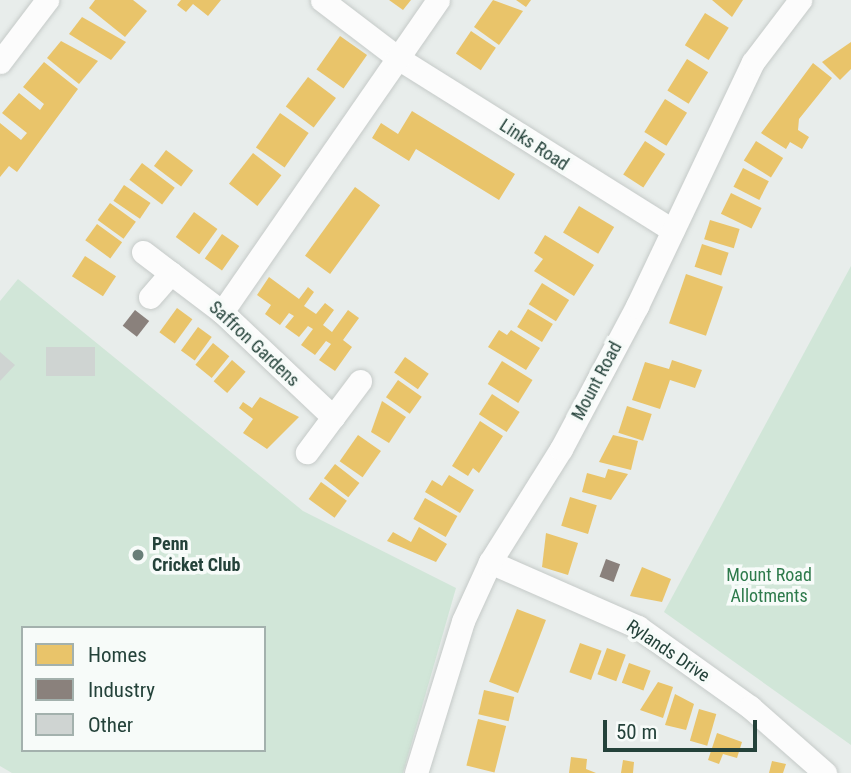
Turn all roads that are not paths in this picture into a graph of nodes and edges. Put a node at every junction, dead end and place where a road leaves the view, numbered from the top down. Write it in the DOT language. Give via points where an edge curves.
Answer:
graph roads {
  1 [pos="47,0"];
  2 [pos="323,0"];
  3 [pos="438,0"];
  4 [pos="800,0"];
  5 [pos="398,58"];
  6 [pos="0,62"];
  7 [pos="672,230"];
  8 [pos="144,251"];
  9 [pos="171,274"];
  10 [pos="150,298"];
  11 [pos="222,312"];
  12 [pos="360,381"];
  13 [pos="333,417"];
  14 [pos="307,453"];
  15 [pos="490,562"];
  16 [pos="416,773"];
  17 [pos="825,773"];
  1 -- 6 [label="street"];
  2 -- 5 [label="street, Links Road"];
  3 -- 5 [label="street"];
  4 -- 7 [label="street, Mount Road" via="753,62"];
  5 -- 7 [label="street, Links Road"];
  5 -- 11 [label="street"];
  7 -- 15 [label="street, Mount Road" via="561,449"];
  8 -- 9 [label="street, Saffron Gardens"];
  9 -- 10 [label="street"];
  9 -- 11 [label="street, Saffron Gardens"];
  11 -- 13 [label="street, Saffron Gardens"];
  12 -- 13 [label="street"];
  13 -- 14 [label="street"];
  15 -- 16 [label="street, Mount Road" via="463,621"];
  15 -- 17 [label="street, Rylands Drive" via="638,627 760,715"];
}
